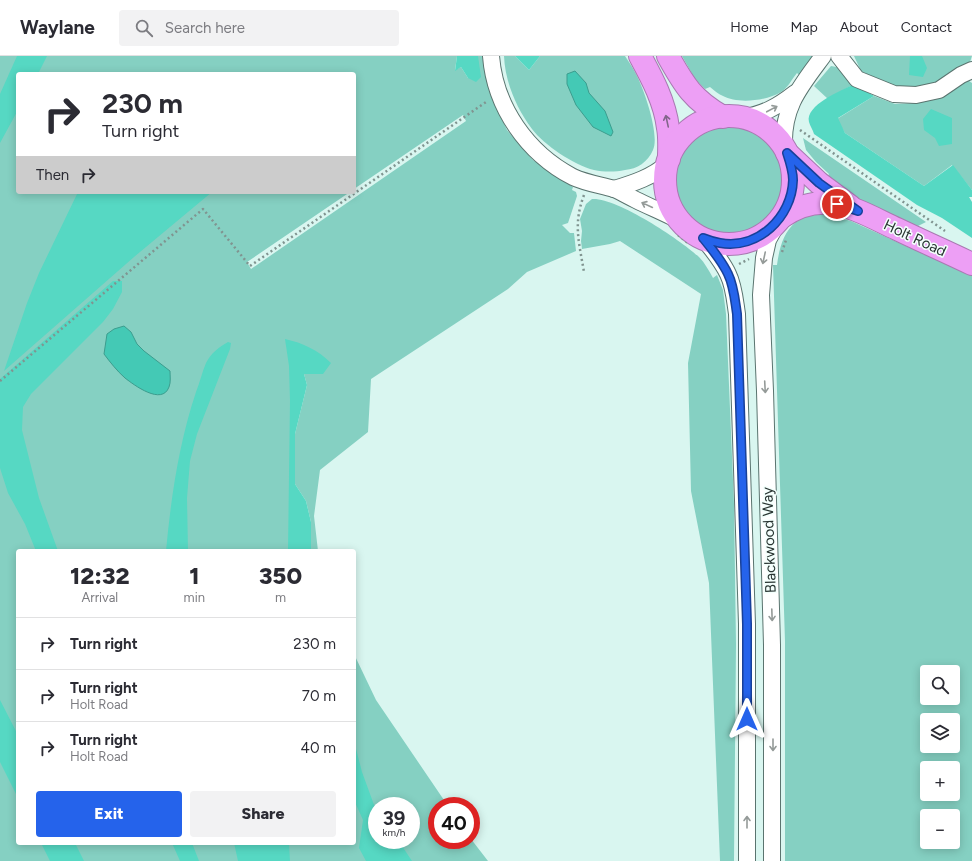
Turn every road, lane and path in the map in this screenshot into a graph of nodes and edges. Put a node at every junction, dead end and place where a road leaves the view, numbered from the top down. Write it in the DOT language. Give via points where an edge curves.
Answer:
graph roads {
  1 [pos="491,56"];
  2 [pos="640,56"];
  3 [pos="668,56"];
  4 [pos="823,56"];
  5 [pos="839,56"];
  6 [pos="972,70"];
  7 [pos="798,90"];
  8 [pos="499,93"];
  9 [pos="732,117"];
  10 [pos="800,126"];
  11 [pos="786,151"];
  12 [pos="668,162"];
  13 [pos="588,183"];
  14 [pos="614,189"];
  15 [pos="356,192"];
  16 [pos="354,194"];
  17 [pos="858,211"];
  18 [pos="783,224"];
  19 [pos="677,226"];
  20 [pos="946,231"];
  21 [pos="696,241"];
  22 [pos="781,256"];
  23 [pos="972,264"];
  24 [pos="584,272"];
  25 [pos="0,381"];
  26 [pos="747,861"];
  27 [pos="772,861"];
  1 -- 8 [label="street"];
  12 -- 2 [label="highway, one-way" via="668,128 665,112 661,97"];
  3 -- 9 [label="highway" via="691,94 702,104"];
  4 -- 7 [label="street"];
  5 -- 6 [label="street" via="857,79 894,94 916,95 939,90"];
  9 -- 7 [label="street, one-way" via="764,113"];
  7 -- 11 [label="street" via="786,118 783,136"];
  8 -- 13 [label="street" via="505,110 517,128 540,154 556,167"];
  8 -- 15 [label="path"];
  9 -- 11 [label="highway" via="761,125 775,136"];
  9 -- 12 [label="highway" via="705,121 689,130 676,144"];
  10 -- 20 [label="path" via="800,131"];
  11 -- 17 [label="highway, Holt Road" via="819,183"];
  11 -- 18 [label="highway" via="793,180"];
  12 -- 14 [label="street" via="650,176"];
  12 -- 19 [label="highway" via="666,188"];
  13 -- 14 [label="street"];
  13 -- 24 [label="path" via="579,209 577,232"];
  19 -- 14 [label="street, one-way"];
  16 -- 25 [label="path" via="250,266 203,209"];
  17 -- 18 [label="highway, Holt Road" via="837,204 817,204 796,209"];
  17 -- 23 [label="highway, Holt Road"];
  18 -- 21 [label="highway" via="754,239 739,243"];
  18 -- 22 [label="path"];
  18 -- 27 [label="street, Blackwood Way, one-way" via="768,240 761,274 772,645"];
  19 -- 21 [label="path"];
  19 -- 21 [label="highway" via="690,230"];
  26 -- 21 [label="street, Blackwood Way, one-way" via="747,624 737,314 728,274 712,249"];
}
